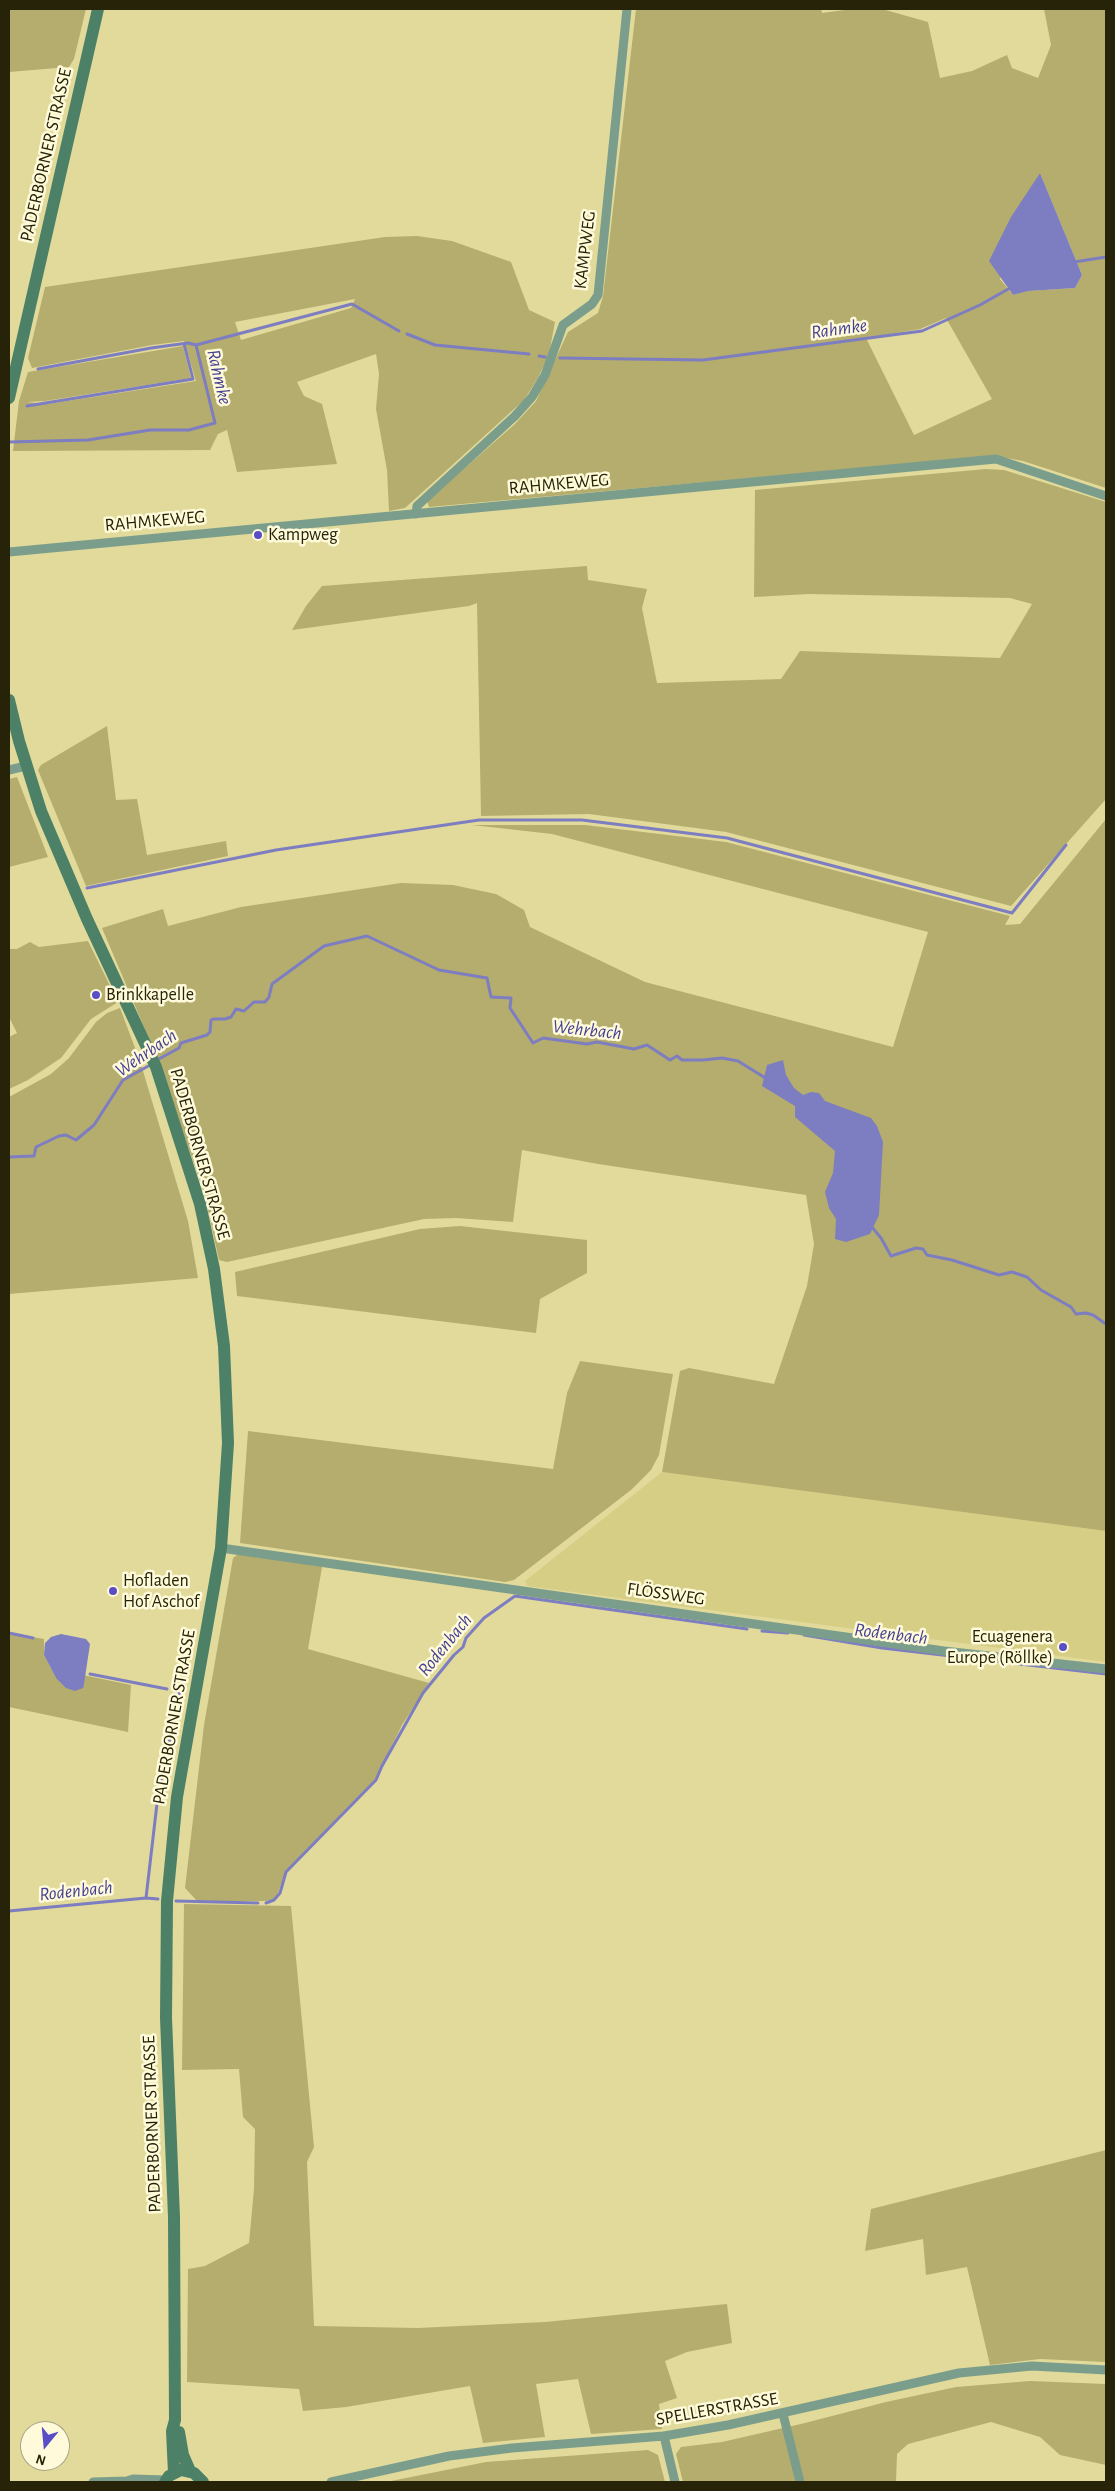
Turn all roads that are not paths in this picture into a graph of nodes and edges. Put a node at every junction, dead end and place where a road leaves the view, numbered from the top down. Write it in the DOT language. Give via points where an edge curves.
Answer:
graph roads {
  1 [pos="98,9"];
  2 [pos="627,9"];
  3 [pos="9,398"];
  4 [pos="1106,496"];
  5 [pos="416,514"];
  6 [pos="9,552"];
  7 [pos="9,700"];
  8 [pos="26,766"];
  9 [pos="9,770"];
  10 [pos="221,1548"];
  11 [pos="1106,1669"];
  12 [pos="1106,2370"];
  13 [pos="783,2414"];
  14 [pos="174,2420"];
  15 [pos="664,2436"];
  16 [pos="190,2471"];
  17 [pos="168,2478"];
  18 [pos="93,2482"];
  19 [pos="127,2482"];
  20 [pos="203,2482"];
  21 [pos="331,2482"];
  22 [pos="675,2482"];
  23 [pos="800,2482"];
  1 -- 3 [label="main road, PADERBORNER STRASSE"];
  2 -- 5 [label="street, KAMPWEG" via="598,296 563,326 545,375 532,398 417,506"];
  4 -- 5 [label="street, RAHMKEWEG" via="996,459"];
  5 -- 6 [label="street, RAHMKEWEG"];
  7 -- 8 [label="main road, PADERBORNER STRASSE"];
  8 -- 9 [label="street"];
  8 -- 10 [label="main road, PADERBORNER STRASSE" via="65,867 150,1050 200,1204 218,1294 224,1346 227,1400"];
  10 -- 11 [label="street, FLÖSSWEG" via="944,1650"];
  10 -- 14 [label="main road, PADERBORNER STRASSE" via="177,1797 167,1901 166,2018 173,2184"];
  12 -- 13 [label="street, SPELLERSTRASSE" via="1032,2366 959,2373"];
  13 -- 15 [label="street, SPELLERSTRASSE"];
  13 -- 23 [label="street"];
  14 -- 16 [label="main road, PADERBORNER STRASSE"];
  14 -- 17 [label="main road, PADERBORNER STRASSE"];
  15 -- 21 [label="street, SPELLERSTRASSE" via="449,2456"];
  15 -- 22 [label="street"];
  16 -- 17 [label="main road"];
  16 -- 20 [label="main road"];
  17 -- 19 [label="street"];
  18 -- 19 [label="street"];
}
